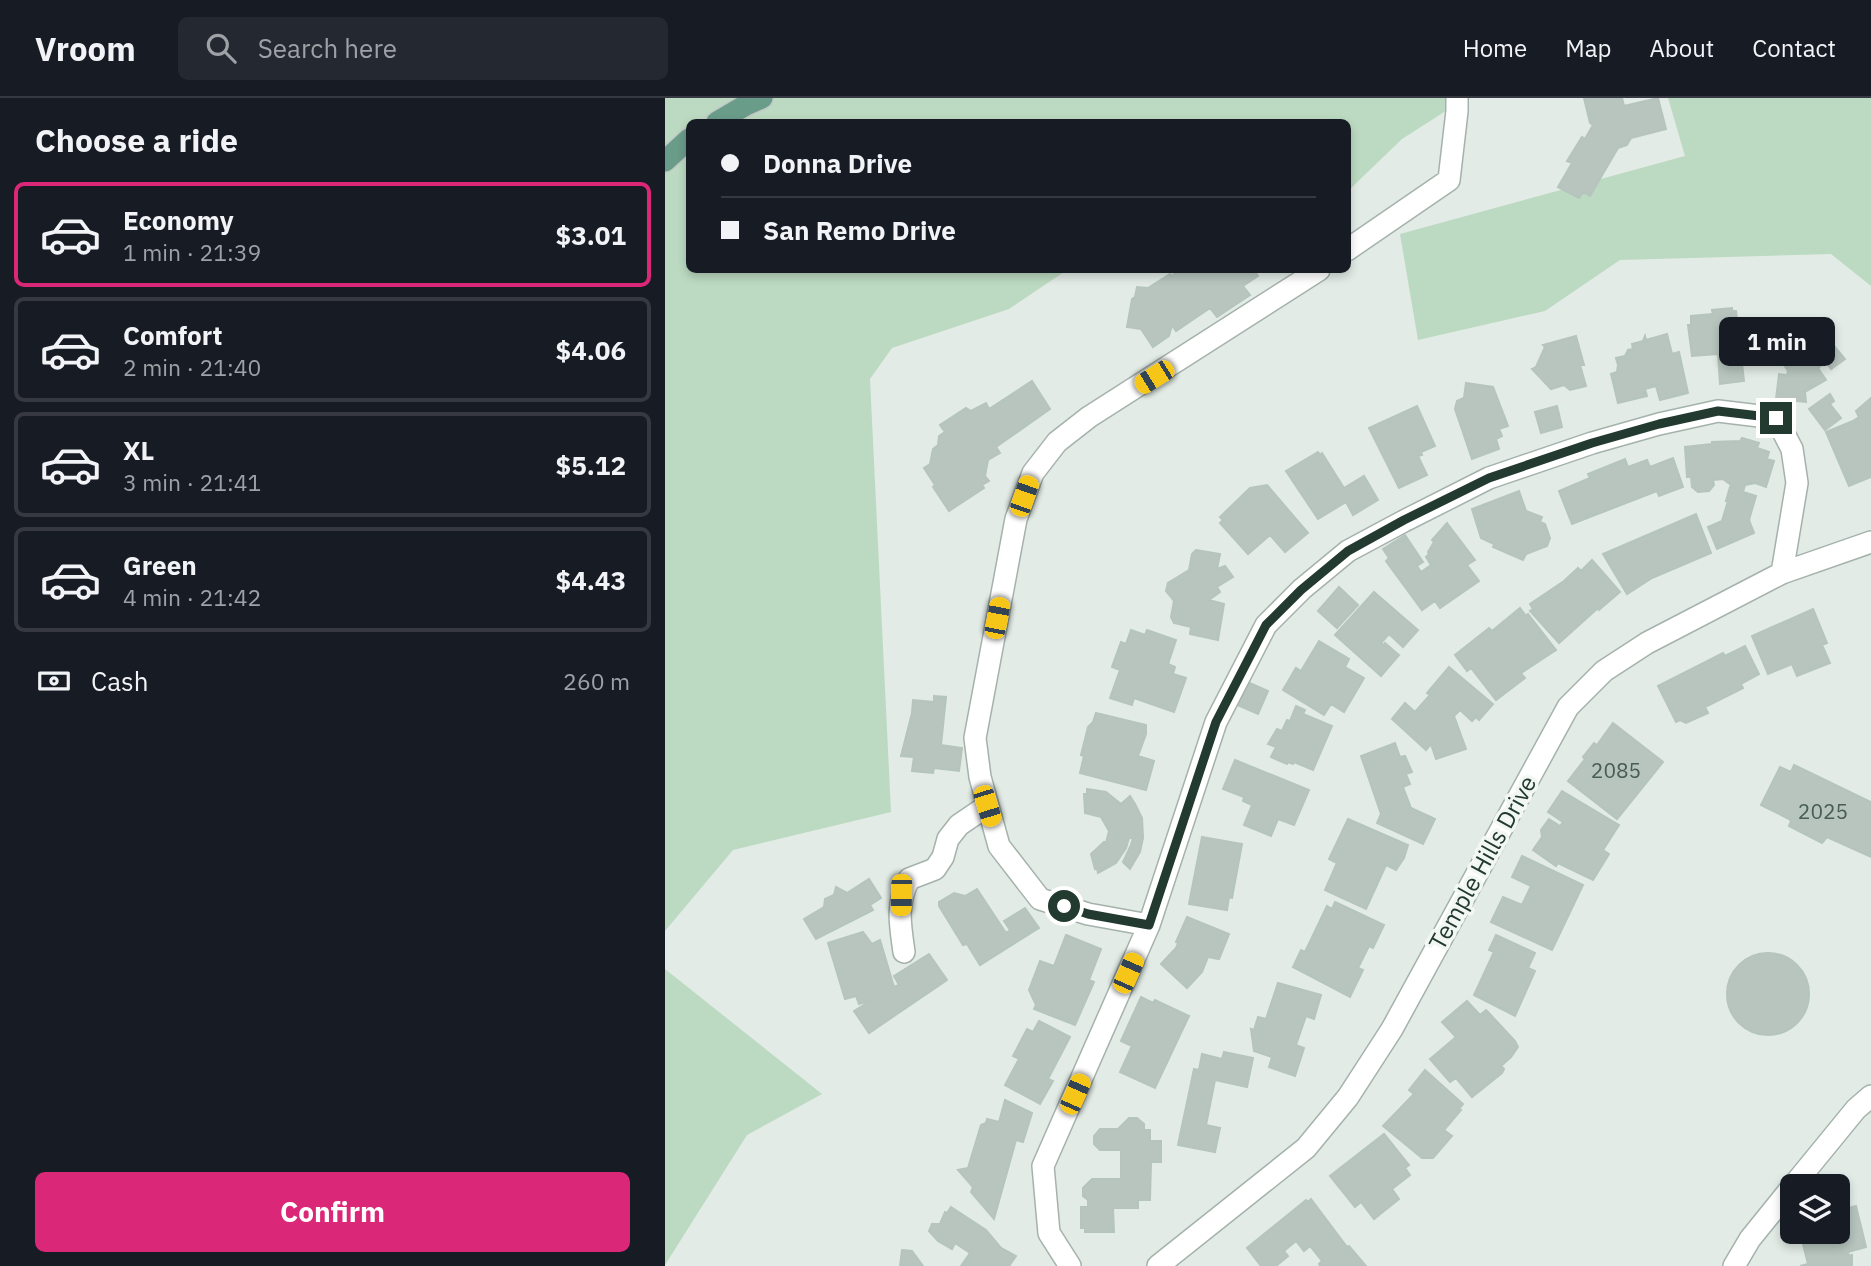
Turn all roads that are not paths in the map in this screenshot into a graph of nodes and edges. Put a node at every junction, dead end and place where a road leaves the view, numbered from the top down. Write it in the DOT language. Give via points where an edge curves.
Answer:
graph roads {
  1 [pos="762,98"];
  2 [pos="1457,98"];
  3 [pos="721,119"];
  4 [pos="686,142"];
  5 [pos="665,161"];
  6 [pos="1351,247"];
  7 [pos="1314,273"];
  8 [pos="1871,542"];
  9 [pos="1782,573"];
  10 [pos="987,806"];
  11 [pos="1149,925"];
  12 [pos="904,952"];
  13 [pos="1871,1096"];
  14 [pos="1803,1174"];
  15 [pos="1780,1202"];
  16 [pos="1070,1266"];
  17 [pos="1158,1266"];
  18 [pos="1734,1266"];
  1 -- 3 [label="main road"];
  2 -- 6 [label="street" via="1448,180"];
  4 -- 5 [label="main road"];
  7 -- 10 [label="street" via="1089,417 1057,442 1033,473 1016,519 975,738"];
  8 -- 9 [label="street, Temple Hills Drive"];
  9 -- 11 [label="street" via="1797,482 1792,449 1776,418 1718,411 1592,443 1489,478 1348,551 1266,625 1216,722"];
  9 -- 17 [label="street, Temple Hills Drive" via="1647,643 1604,671 1568,708 1392,1029 1348,1097 1306,1148"];
  10 -- 11 [label="street" via="999,846 1040,899"];
  10 -- 12 [label="street" via="959,825 935,869 909,878 901,895"];
  11 -- 16 [label="street" via="1043,1166 1049,1233"];
  13 -- 14 [label="street"];
  15 -- 18 [label="street"];
}
